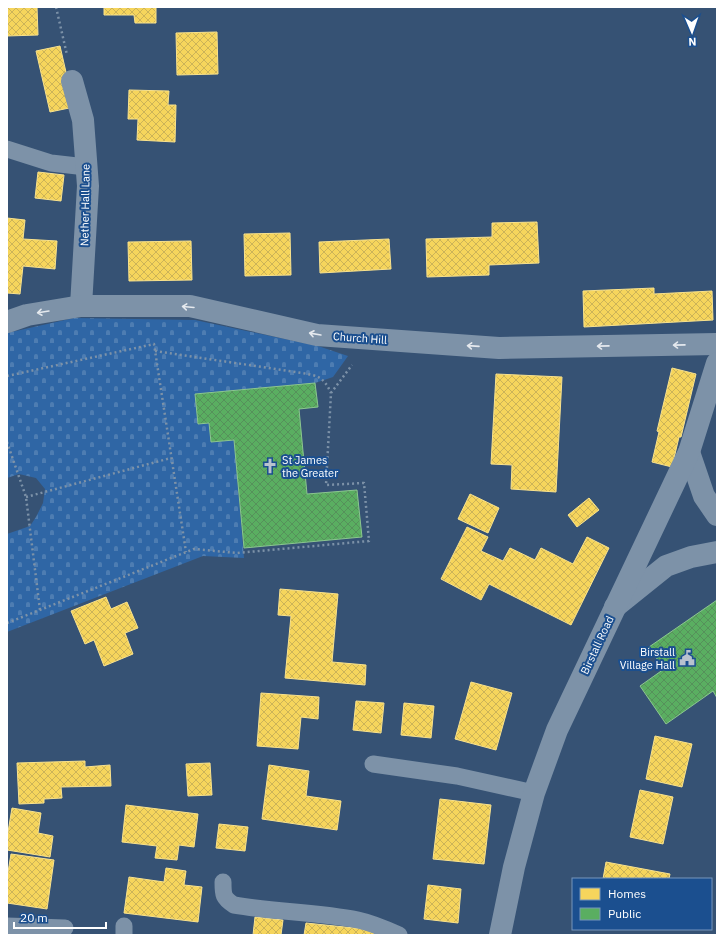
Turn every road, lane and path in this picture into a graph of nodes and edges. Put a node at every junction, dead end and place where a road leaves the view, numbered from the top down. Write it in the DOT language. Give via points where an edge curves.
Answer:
graph roads {
  1 [pos="56,7"];
  2 [pos="72,81"];
  3 [pos="7,149"];
  4 [pos="86,167"];
  5 [pos="81,306"];
  6 [pos="7,322"];
  7 [pos="371,339"];
  8 [pos="717,344"];
  9 [pos="155,351"];
  10 [pos="717,363"];
  11 [pos="7,376"];
  12 [pos="331,393"];
  13 [pos="7,442"];
  14 [pos="689,452"];
  15 [pos="172,458"];
  16 [pos="26,496"];
  17 [pos="717,515"];
  18 [pos="186,552"];
  19 [pos="717,552"];
  20 [pos="615,607"];
  21 [pos="40,610"];
  22 [pos="7,623"];
  23 [pos="373,764"];
  24 [pos="534,794"];
  25 [pos="223,882"];
  26 [pos="7,926"];
  27 [pos="65,928"];
  28 [pos="399,935"];
  29 [pos="500,935"];
  1 -- 2 [label="path"];
  2 -- 4 [label="street, Nether Hall Lane" via="83,120"];
  3 -- 4 [label="lane" via="51,163"];
  4 -- 5 [label="street, Nether Hall Lane" via="88,186"];
  5 -- 6 [label="street, Church Hill, one-way" via="27,315"];
  7 -- 5 [label="street, Church Hill, one-way" via="317,335 190,306"];
  8 -- 7 [label="street, Church Hill, one-way" via="500,348"];
  7 -- 12 [label="path"];
  9 -- 11 [label="path" via="154,344"];
  9 -- 12 [label="path" via="319,377 327,384"];
  9 -- 15 [label="path"];
  10 -- 14 [label="street, Birstall Road"];
  12 -- 18 [label="path" via="326,484 364,483 368,541 237,553 194,549"];
  13 -- 16 [label="path"];
  14 -- 17 [label="street" via="704,496"];
  14 -- 20 [label="street, Birstall Road"];
  15 -- 16 [label="path"];
  15 -- 18 [label="path"];
  16 -- 21 [label="path"];
  18 -- 21 [label="path"];
  19 -- 20 [label="street" via="691,557 666,566"];
  20 -- 24 [label="street, Birstall Road" via="557,730"];
  21 -- 22 [label="path"];
  23 -- 24 [label="lane" via="457,776"];
  24 -- 29 [label="street, Birstall Road" via="514,868"];
  25 -- 28 [label="lane" via="223,895 234,905 359,921"];
  26 -- 27 [label="lane"];
}
